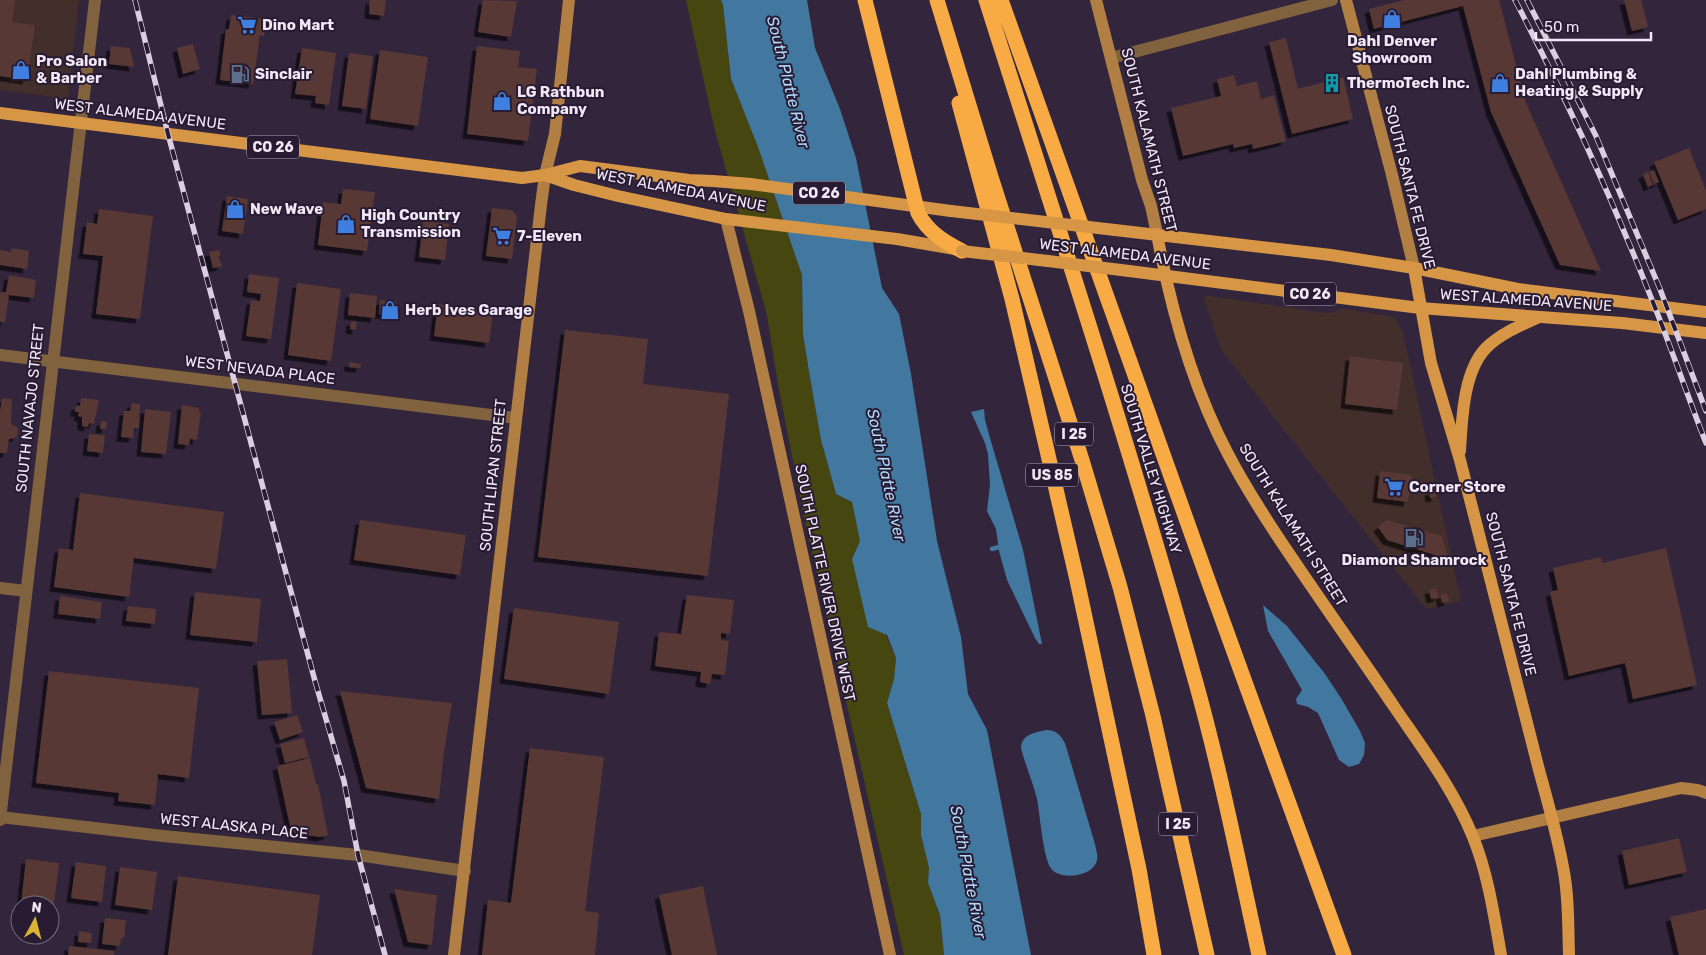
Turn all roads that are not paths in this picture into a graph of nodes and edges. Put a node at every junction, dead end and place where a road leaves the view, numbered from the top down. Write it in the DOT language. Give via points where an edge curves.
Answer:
graph roads {
  1 [pos="94,0"];
  2 [pos="569,0"];
  3 [pos="865,0"];
  4 [pos="931,0"];
  5 [pos="937,0"];
  6 [pos="986,0"];
  7 [pos="1001,0"];
  8 [pos="1096,0"];
  9 [pos="1332,0"];
  10 [pos="1346,0"];
  11 [pos="1110,58"];
  12 [pos="0,113"];
  13 [pos="80,123"];
  14 [pos="545,175"];
  15 [pos="916,206"];
  16 [pos="726,219"];
  17 [pos="1157,234"];
  18 [pos="962,251"];
  19 [pos="1414,268"];
  20 [pos="1164,275"];
  21 [pos="1420,308"];
  22 [pos="1706,312"];
  23 [pos="1539,316"];
  24 [pos="1706,332"];
  25 [pos="0,355"];
  26 [pos="52,362"];
  27 [pos="516,418"];
  28 [pos="1460,460"];
  29 [pos="0,588"];
  30 [pos="26,592"];
  31 [pos="1706,793"];
  32 [pos="0,818"];
  33 [pos="1553,818"];
  34 [pos="1473,836"];
  35 [pos="465,871"];
  36 [pos="454,955"];
  37 [pos="890,955"];
  38 [pos="1154,955"];
  39 [pos="1207,955"];
  40 [pos="1260,955"];
  41 [pos="1344,955"];
  42 [pos="1501,955"];
  43 [pos="1569,955"];
  1 -- 13 [label="street, SOUTH NAVAJO STREET"];
  2 -- 14 [label="street, SOUTH LIPAN STREET" via="555,134"];
  3 -- 15 [label="highway"];
  4 -- 38 [label="highway, US 85" via="1012,299 1077,580"];
  5 -- 39 [label="highway, I 25" via="1120,587 1155,724"];
  6 -- 40 [label="highway, SOUTH VALLEY HIGHWAY" via="1165,574 1212,745"];
  7 -- 41 [label="highway"];
  8 -- 11 [label="street, SOUTH KALAMATH STREET"];
  9 -- 11 [label="street"];
  10 -- 19 [label="street, SOUTH SANTA FE DRIVE"];
  11 -- 17 [label="street, SOUTH KALAMATH STREET"];
  12 -- 13 [label="main road, WEST ALAMEDA AVENUE / CO 26"];
  13 -- 14 [label="main road, WEST ALAMEDA AVENUE / CO 26" via="522,178"];
  13 -- 26 [label="street, SOUTH NAVAJO STREET"];
  14 -- 15 [label="main road, WEST ALAMEDA AVENUE / CO 26" via="580,166"];
  14 -- 16 [label="main road, WEST ALAMEDA AVENUE / CO 26" via="618,196"];
  14 -- 27 [label="street, SOUTH LIPAN STREET"];
  15 -- 17 [label="main road, WEST ALAMEDA AVENUE / CO 26, bridge"];
  15 -- 18 [label="highway" via="929,230"];
  16 -- 18 [label="main road, WEST ALAMEDA AVENUE / CO 26" via="897,239"];
  16 -- 37 [label="street, SOUTH PLATTE RIVER DRIVE WEST"];
  17 -- 19 [label="main road, WEST ALAMEDA AVENUE / CO 26"];
  17 -- 20 [label="main road, SOUTH KALAMATH STREET"];
  18 -- 20 [label="main road, WEST ALAMEDA AVENUE / CO 26, bridge"];
  19 -- 21 [label="main road, SOUTH SANTA FE DRIVE"];
  19 -- 22 [label="main road, WEST ALAMEDA AVENUE" via="1518,289"];
  20 -- 21 [label="main road, WEST ALAMEDA AVENUE / CO 26"];
  20 -- 34 [label="main road, SOUTH KALAMATH STREET" via="1198,387 1228,455 1324,607 1429,758"];
  21 -- 23 [label="main road, WEST ALAMEDA AVENUE"];
  21 -- 28 [label="main road, SOUTH SANTA FE DRIVE" via="1431,362"];
  23 -- 24 [label="main road, WEST ALAMEDA AVENUE"];
  23 -- 28 [label="main road" via="1499,338 1477,360 1467,385"];
  25 -- 26 [label="street, WEST NEVADA PLACE"];
  26 -- 27 [label="street, WEST NEVADA PLACE"];
  26 -- 30 [label="street, SOUTH NAVAJO STREET"];
  27 -- 35 [label="street, SOUTH LIPAN STREET"];
  28 -- 33 [label="main road, SOUTH SANTA FE DRIVE"];
  29 -- 30 [label="street"];
  30 -- 32 [label="street, SOUTH NAVAJO STREET"];
  31 -- 33 [label="street" via="1681,788"];
  32 -- 35 [label="street, WEST ALASKA PLACE" via="358,855"];
  33 -- 34 [label="street"];
  33 -- 43 [label="main road, SOUTH SANTA FE DRIVE" via="1564,869"];
  34 -- 42 [label="main road" via="1492,905"];
  35 -- 36 [label="street, SOUTH LIPAN STREET"];
}
